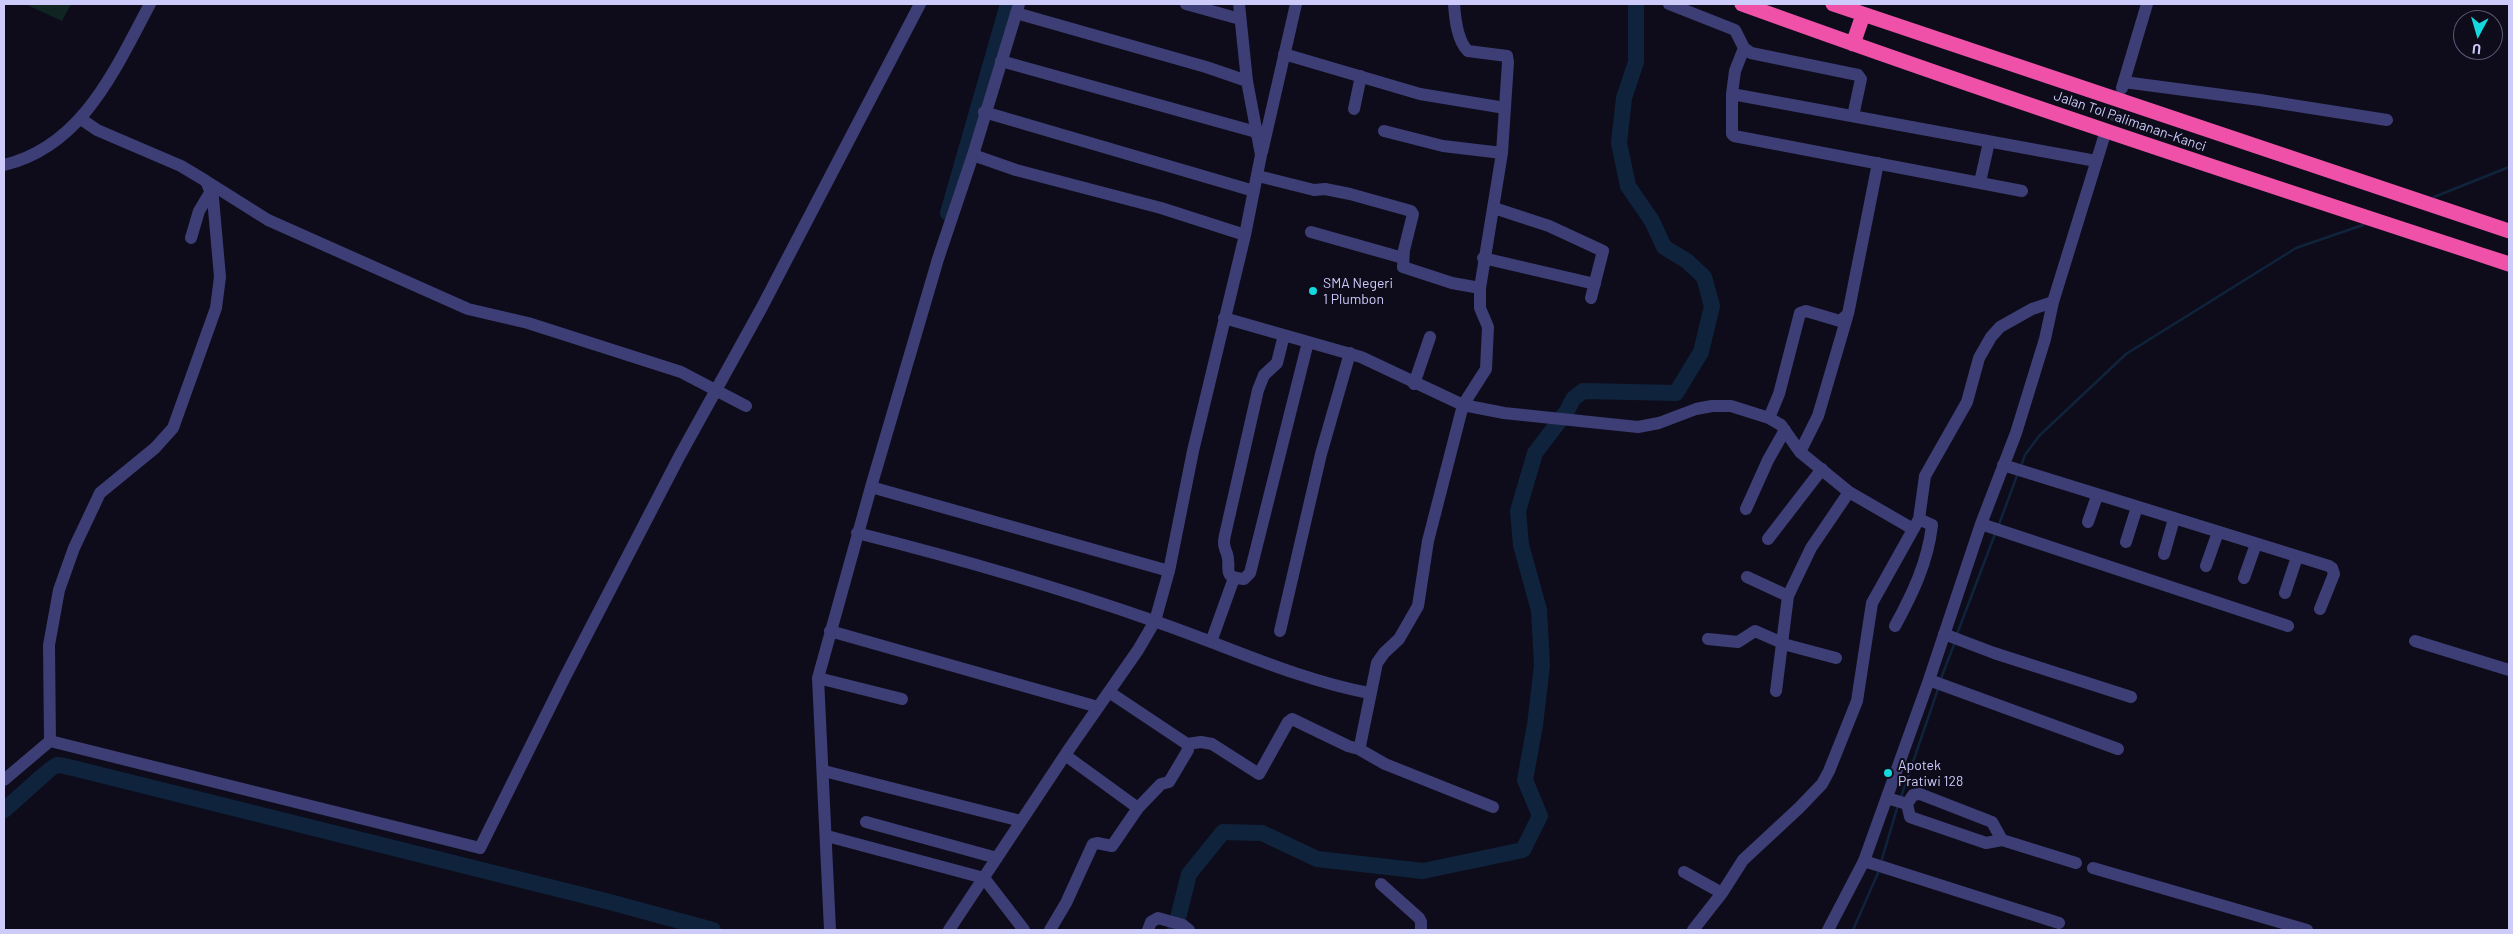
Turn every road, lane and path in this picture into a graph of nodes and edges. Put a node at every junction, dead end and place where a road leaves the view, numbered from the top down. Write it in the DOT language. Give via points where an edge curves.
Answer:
graph roads {
  1 [pos="150,4"];
  2 [pos="920,4"];
  3 [pos="1186,4"];
  4 [pos="1239,4"];
  5 [pos="1296,4"];
  6 [pos="1454,4"];
  7 [pos="1669,4"];
  8 [pos="1742,4"];
  9 [pos="1832,4"];
  10 [pos="2147,4"];
  11 [pos="1018,8"];
  12 [pos="1224,9"];
  13 [pos="1863,15"];
  14 [pos="1240,19"];
  15 [pos="1853,44"];
  16 [pos="1744,48"];
  17 [pos="1284,54"];
  18 [pos="1001,61"];
  19 [pos="1361,76"];
  20 [pos="1247,81"];
  21 [pos="1732,94"];
  22 [pos="1505,108"];
  23 [pos="1354,109"];
  24 [pos="984,112"];
  25 [pos="1853,116"];
  26 [pos="81,119"];
  27 [pos="2387,120"];
  28 [pos="1384,131"];
  29 [pos="1256,132"];
  30 [pos="2104,137"];
  31 [pos="1989,142"];
  32 [pos="1502,153"];
  33 [pos="973,155"];
  34 [pos="1261,155"];
  35 [pos="2096,161"];
  36 [pos="1878,163"];
  37 [pos="4,165"];
  38 [pos="1258,176"];
  39 [pos="1980,182"];
  40 [pos="208,186"];
  41 [pos="1254,191"];
  42 [pos="2022,191"];
  43 [pos="1494,208"];
  44 [pos="2509,231"];
  45 [pos="1311,232"];
  46 [pos="1245,235"];
  47 [pos="191,238"];
  48 [pos="1403,258"];
  49 [pos="1483,258"];
  50 [pos="2509,264"];
  51 [pos="1595,284"];
  52 [pos="1480,288"];
  53 [pos="1591,298"];
  54 [pos="2053,302"];
  55 [pos="1847,317"];
  56 [pos="1224,318"];
  57 [pos="1284,335"];
  58 [pos="1430,337"];
  59 [pos="1308,342"];
  60 [pos="1350,353"];
  61 [pos="1414,384"];
  62 [pos="715,390"];
  63 [pos="1463,405"];
  64 [pos="746,406"];
  65 [pos="1769,418"];
  66 [pos="1785,430"];
  67 [pos="1800,452"];
  68 [pos="2006,466"];
  69 [pos="1822,470"];
  70 [pos="871,487"];
  71 [pos="1849,492"];
  72 [pos="2097,496"];
  73 [pos="2137,507"];
  74 [pos="1746,509"];
  75 [pos="2174,519"];
  76 [pos="2088,522"];
  77 [pos="1916,524"];
  78 [pos="1989,527"];
  79 [pos="2218,532"];
  80 [pos="857,533"];
  81 [pos="1768,539"];
  82 [pos="2126,542"];
  83 [pos="2256,544"];
  84 [pos="2164,554"];
  85 [pos="2297,557"];
  86 [pos="2206,566"];
  87 [pos="1169,571"];
  88 [pos="1748,577"];
  89 [pos="1234,578"];
  90 [pos="2244,578"];
  91 [pos="2285,593"];
  92 [pos="1788,596"];
  93 [pos="2320,609"];
  94 [pos="1155,621"];
  95 [pos="1894,626"];
  96 [pos="2288,626"];
  97 [pos="830,630"];
  98 [pos="1280,632"];
  99 [pos="1952,637"];
  100 [pos="1708,639"];
  101 [pos="2415,641"];
  102 [pos="1211,642"];
  103 [pos="1781,643"];
  104 [pos="1836,658"];
  105 [pos="2509,670"];
  106 [pos="818,678"];
  107 [pos="1937,683"];
  108 [pos="1776,691"];
  109 [pos="1109,692"];
  110 [pos="1369,694"];
  111 [pos="2131,697"];
  112 [pos="902,699"];
  113 [pos="1098,707"];
  114 [pos="50,741"];
  115 [pos="1187,744"];
  116 [pos="1357,748"];
  117 [pos="2118,748"];
  118 [pos="1065,755"];
  119 [pos="824,771"];
  120 [pos="4,780"];
  121 [pos="1898,801"];
  122 [pos="1493,807"];
  123 [pos="1138,808"];
  124 [pos="1021,821"];
  125 [pos="866,822"];
  126 [pos="827,836"];
  127 [pos="2002,840"];
  128 [pos="997,858"];
  129 [pos="1864,861"];
  130 [pos="2076,863"];
  131 [pos="2093,868"];
  132 [pos="1684,872"];
  133 [pos="984,878"];
  134 [pos="1381,884"];
  135 [pos="1722,893"];
  136 [pos="2059,923"];
  137 [pos="1186,928"];
  138 [pos="830,930"];
  139 [pos="949,930"];
  140 [pos="1024,930"];
  141 [pos="1050,930"];
  142 [pos="1148,930"];
  143 [pos="1421,930"];
  144 [pos="1693,930"];
  145 [pos="1828,930"];
  146 [pos="2307,930"];
  1 -- 26 [label="street" via="104,89"];
  2 -- 62 [label="street" via="762,307"];
  3 -- 12 [label="street"];
  4 -- 14 [label="street"];
  5 -- 17 [label="street"];
  6 -- 22 [label="street" via="1461,41 1468,51 1508,57"];
  7 -- 16 [label="street" via="1735,30"];
  8 -- 15 [label="highway, Jalan Tol Palimanan–Kanci"];
  9 -- 13 [label="highway, Jalan Tol Palimanan–Kanci"];
  10 -- 27 [label="street" via="2123,85 2260,100"];
  11 -- 18 [label="street"];
  11 -- 20 [label="street"];
  12 -- 14 [label="street"];
  13 -- 15 [label="highway"];
  13 -- 44 [label="highway, Jalan Tol Palimanan–Kanci"];
  14 -- 20 [label="street"];
  15 -- 50 [label="highway, Jalan Tol Palimanan–Kanci"];
  16 -- 21 [label="street" via="1735,70"];
  16 -- 25 [label="street" via="1751,53 1858,75"];
  17 -- 19 [label="street"];
  17 -- 34 [label="street" via="1280,83"];
  18 -- 24 [label="street"];
  18 -- 29 [label="street"];
  19 -- 22 [label="street" via="1444,99"];
  19 -- 23 [label="street"];
  20 -- 29 [label="street"];
  21 -- 25 [label="street"];
  21 -- 36 [label="street" via="1734,136"];
  22 -- 32 [label="street"];
  24 -- 33 [label="street"];
  24 -- 41 [label="street"];
  25 -- 31 [label="street"];
  26 -- 37 [label="street" via="51,145 20,161"];
  26 -- 40 [label="street" via="97,130 182,166"];
  28 -- 32 [label="street" via="1442,146"];
  29 -- 34 [label="street"];
  30 -- 35 [label="street"];
  31 -- 35 [label="street"];
  31 -- 39 [label="street"];
  32 -- 43 [label="street"];
  33 -- 46 [label="street"];
  33 -- 70 [label="street" via="938,259"];
  34 -- 38 [label="street"];
  35 -- 54 [label="street"];
  36 -- 39 [label="street"];
  36 -- 55 [label="street"];
  38 -- 41 [label="street"];
  38 -- 48 [label="street" via="1314,190 1350,194 1411,211"];
  39 -- 42 [label="street"];
  40 -- 47 [label="street"];
  40 -- 62 [label="street" via="268,220 468,309 528,324 682,372"];
  40 -- 114 [label="street" via="220,277 216,308 173,428 155,448 100,493 74,548 59,590 49,644"];
  41 -- 46 [label="street"];
  43 -- 49 [label="street"];
  43 -- 51 [label="street" via="1549,226 1603,252"];
  45 -- 48 [label="street"];
  46 -- 56 [label="street"];
  48 -- 52 [label="street" via="1404,268 1452,284"];
  49 -- 51 [label="street"];
  49 -- 52 [label="street"];
  51 -- 53 [label="street"];
  52 -- 63 [label="street" via="1480,308 1488,327 1486,369"];
  54 -- 68 [label="street" via="2045,339"];
  54 -- 77 [label="street" via="2004,324 1984,346 1967,402 1925,476"];
  55 -- 65 [label="street" via="1840,321 1800,313 1779,394"];
  55 -- 67 [label="street" via="1818,416"];
  56 -- 57 [label="street"];
  56 -- 87 [label="street"];
  57 -- 59 [label="street"];
  57 -- 89 [label="street" via="1277,363 1264,375 1258,390 1225,535 1223,545 1228,572"];
  58 -- 61 [label="street"];
  59 -- 60 [label="street"];
  59 -- 89 [label="street" via="1250,573 1244,579"];
  60 -- 61 [label="street"];
  60 -- 98 [label="street" via="1321,454"];
  61 -- 63 [label="street"];
  62 -- 64 [label="street"];
  62 -- 114 [label="street" via="564,677 480,848"];
  63 -- 65 [label="street" via="1504,413 1626,426 1648,426 1696,409 1724,406"];
  63 -- 110 [label="street" via="1428,541 1418,606 1399,639 1377,664"];
  65 -- 66 [label="street"];
  66 -- 67 [label="street"];
  66 -- 74 [label="street"];
  67 -- 69 [label="street"];
  68 -- 72 [label="street"];
  68 -- 78 [label="street"];
  69 -- 71 [label="street"];
  69 -- 81 [label="street"];
  70 -- 80 [label="street"];
  70 -- 87 [label="street"];
  71 -- 77 [label="street"];
  71 -- 92 [label="street" via="1811,548"];
  72 -- 73 [label="street"];
  72 -- 76 [label="street"];
  73 -- 75 [label="street"];
  73 -- 82 [label="street"];
  75 -- 79 [label="street"];
  75 -- 84 [label="street"];
  77 -- 95 [label="street" via="1932,525 1926,554 1918,581"];
  77 -- 135 [label="street" via="1872,603 1857,701 1829,771 1822,784 1799,808 1743,860"];
  78 -- 96 [label="street"];
  78 -- 99 [label="street"];
  79 -- 83 [label="street"];
  79 -- 86 [label="street"];
  80 -- 94 [label="street" via="1076,595"];
  80 -- 97 [label="street"];
  83 -- 85 [label="street"];
  83 -- 90 [label="street"];
  85 -- 91 [label="street"];
  85 -- 93 [label="street" via="2329,566 2334,571"];
  87 -- 94 [label="street"];
  88 -- 92 [label="street"];
  89 -- 102 [label="street"];
  92 -- 103 [label="street"];
  94 -- 102 [label="street"];
  94 -- 109 [label="street"];
  97 -- 106 [label="street"];
  97 -- 113 [label="street"];
  99 -- 107 [label="street"];
  99 -- 111 [label="street"];
  100 -- 103 [label="street" via="1738,642 1754,630"];
  101 -- 105 [label="street"];
  102 -- 110 [label="street"];
  103 -- 104 [label="street"];
  103 -- 108 [label="street"];
  106 -- 112 [label="street"];
  106 -- 119 [label="street"];
  107 -- 117 [label="street"];
  107 -- 121 [label="street"];
  109 -- 113 [label="street"];
  109 -- 115 [label="street"];
  110 -- 116 [label="street" via="1361,743"];
  113 -- 118 [label="street"];
  114 -- 120 [label="street"];
  115 -- 116 [label="street" via="1212,744 1259,774 1292,719"];
  115 -- 123 [label="street" via="1188,750 1169,782 1161,784"];
  116 -- 122 [label="street" via="1385,764"];
  118 -- 123 [label="street"];
  118 -- 124 [label="street"];
  119 -- 124 [label="street"];
  119 -- 126 [label="street"];
  121 -- 127 [label="street" via="1910,817 1987,843"];
  121 -- 127 [label="street" via="1920,794 1979,815 1994,823"];
  121 -- 129 [label="street"];
  123 -- 141 [label="street" via="1112,846 1093,844"];
  124 -- 128 [label="street"];
  125 -- 128 [label="street"];
  126 -- 133 [label="street"];
  126 -- 138 [label="street"];
  127 -- 130 [label="street"];
  128 -- 133 [label="street"];
  129 -- 136 [label="street"];
  129 -- 145 [label="street"];
  131 -- 146 [label="street"];
  132 -- 135 [label="street"];
  133 -- 139 [label="street"];
  133 -- 140 [label="street"];
  134 -- 143 [label="street" via="1420,920"];
  135 -- 144 [label="street"];
  137 -- 142 [label="street" via="1161,919 1153,920"];
}
